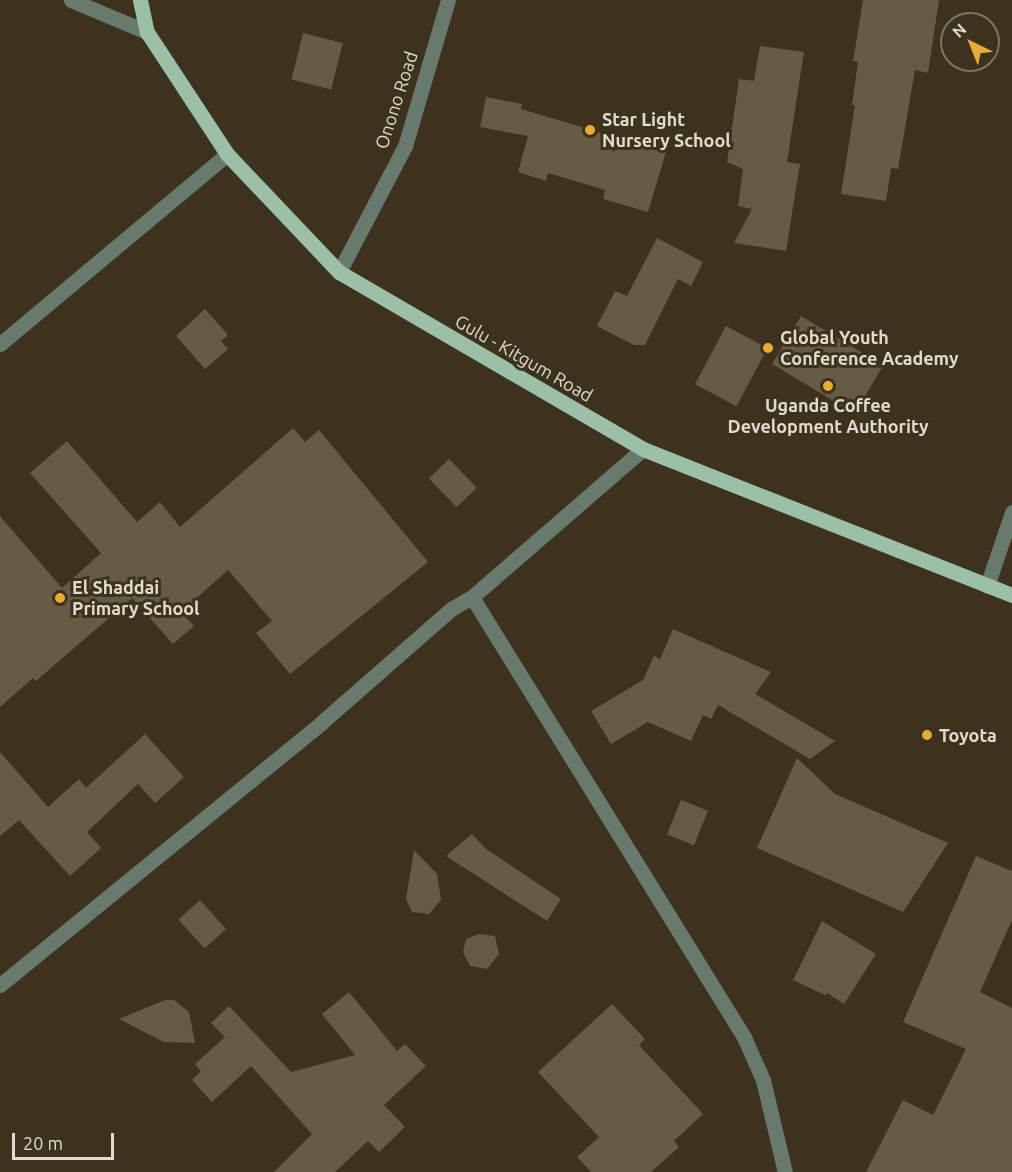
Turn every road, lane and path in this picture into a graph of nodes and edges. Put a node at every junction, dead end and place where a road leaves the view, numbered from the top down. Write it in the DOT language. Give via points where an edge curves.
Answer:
graph roads {
  1 [pos="71,0"];
  2 [pos="140,0"];
  3 [pos="448,0"];
  4 [pos="147,32"];
  5 [pos="227,154"];
  6 [pos="339,272"];
  7 [pos="0,344"];
  8 [pos="643,449"];
  9 [pos="1012,512"];
  10 [pos="987,586"];
  11 [pos="1012,595"];
  12 [pos="472,597"];
  13 [pos="0,985"];
  14 [pos="785,1172"];
  1 -- 4 [label="street"];
  2 -- 4 [label="main road, Gulu - Kitgum Road"];
  3 -- 6 [label="street, Onono Road" via="405,146"];
  4 -- 5 [label="main road, Gulu - Kitgum Road"];
  5 -- 6 [label="main road, Gulu - Kitgum Road"];
  5 -- 7 [label="street"];
  6 -- 8 [label="main road, Gulu - Kitgum Road"];
  8 -- 10 [label="main road, Gulu - Kitgum Road"];
  8 -- 12 [label="street"];
  9 -- 10 [label="street"];
  10 -- 11 [label="main road, Gulu - Kitgum Road"];
  12 -- 13 [label="street" via="451,609 322,722"];
  12 -- 14 [label="street" via="744,1037 763,1080"];
}
